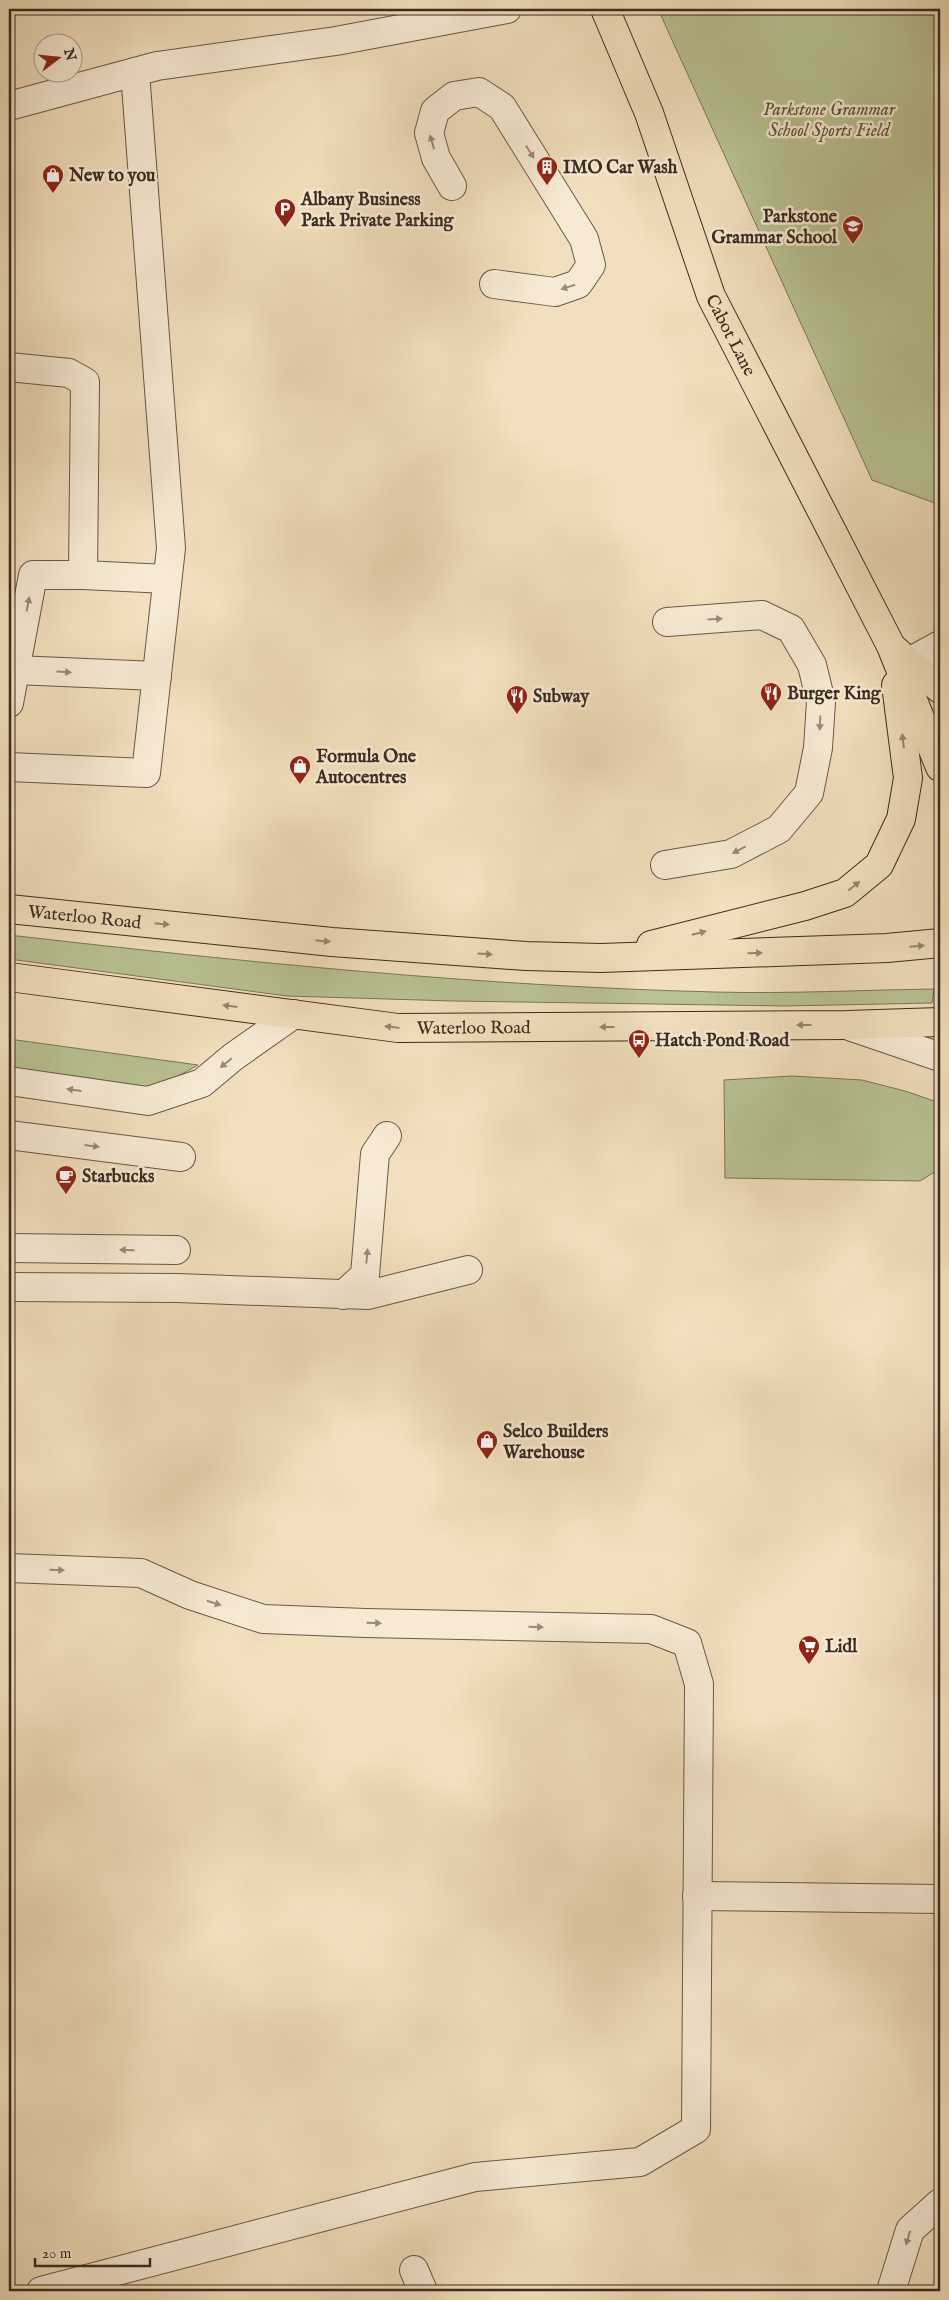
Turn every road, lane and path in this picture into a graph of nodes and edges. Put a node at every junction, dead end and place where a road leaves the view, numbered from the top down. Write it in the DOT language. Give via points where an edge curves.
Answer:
graph roads {
  1 [pos="507,9"];
  2 [pos="605,9"];
  3 [pos="135,72"];
  4 [pos="9,106"];
  5 [pos="452,186"];
  6 [pos="494,284"];
  7 [pos="9,368"];
  8 [pos="83,575"];
  9 [pos="167,580"];
  10 [pos="667,622"];
  11 [pos="940,644"];
  12 [pos="900,654"];
  13 [pos="15,670"];
  14 [pos="157,676"];
  15 [pos="940,688"];
  16 [pos="9,703"];
  17 [pos="940,715"];
  18 [pos="9,767"];
  19 [pos="940,768"];
  20 [pos="666,865"];
  21 [pos="9,908"];
  22 [pos="940,943"];
  23 [pos="601,958"];
  24 [pos="9,977"];
  25 [pos="294,1014"];
  26 [pos="940,1022"];
  27 [pos="847,1025"];
  28 [pos="940,1057"];
  29 [pos="9,1081"];
  30 [pos="9,1136"];
  31 [pos="387,1136"];
  32 [pos="181,1157"];
  33 [pos="9,1248"];
  34 [pos="176,1250"];
  35 [pos="468,1270"];
  36 [pos="9,1287"];
  37 [pos="343,1295"];
  38 [pos="9,1568"];
  39 [pos="697,1896"];
  40 [pos="940,1899"];
  41 [pos="940,2203"];
  42 [pos="41,2291"];
  43 [pos="891,2291"];
  1 -- 3 [label="street" via="336,41 157,66"];
  2 -- 12 [label="main road, Cabot Lane" via="649,113 711,296"];
  3 -- 4 [label="street"];
  3 -- 9 [label="street" via="170,548"];
  5 -- 6 [label="street, one-way" via="436,158 429,133 435,111 454,96 479,92 502,107 584,239 591,265 578,284 555,292"];
  7 -- 8 [label="street" via="69,373 85,382"];
  8 -- 9 [label="street"];
  13 -- 8 [label="street, one-way" via="33,575"];
  9 -- 14 [label="street"];
  10 -- 20 [label="street, one-way" via="762,615 791,628 812,665 821,702 818,748 809,793 779,829 731,854"];
  11 -- 12 [label="street"];
  12 -- 15 [label="main road"];
  12 -- 17 [label="main road, Cabot Lane"];
  12 -- 19 [label="main road, Cabot Lane"];
  23 -- 12 [label="main road, one-way" via="845,893 879,865 901,819 908,778"];
  13 -- 14 [label="street, one-way"];
  13 -- 16 [label="street"];
  14 -- 18 [label="street" via="146,773"];
  21 -- 23 [label="main road, Waterloo Road, one-way" via="332,942 482,954"];
  23 -- 22 [label="main road, Waterloo Road, one-way" via="887,948"];
  25 -- 24 [label="main road, Waterloo Road, one-way"];
  27 -- 25 [label="main road, Waterloo Road, one-way" via="398,1028"];
  25 -- 29 [label="street, one-way" via="202,1083 148,1101"];
  26 -- 27 [label="main road, Waterloo Road"];
  27 -- 28 [label="street"];
  30 -- 32 [label="street, one-way"];
  37 -- 31 [label="street, one-way" via="365,1274 376,1154"];
  34 -- 33 [label="street, one-way"];
  35 -- 37 [label="street" via="368,1295"];
  36 -- 37 [label="street" via="177,1288"];
  38 -- 39 [label="street, one-way" via="141,1573 190,1595 263,1619 651,1629 687,1643 699,1684"];
  39 -- 40 [label="street"];
  39 -- 42 [label="street" via="696,2128 640,2162 475,2177"];
  41 -- 43 [label="street, one-way" via="910,2230"];
}
